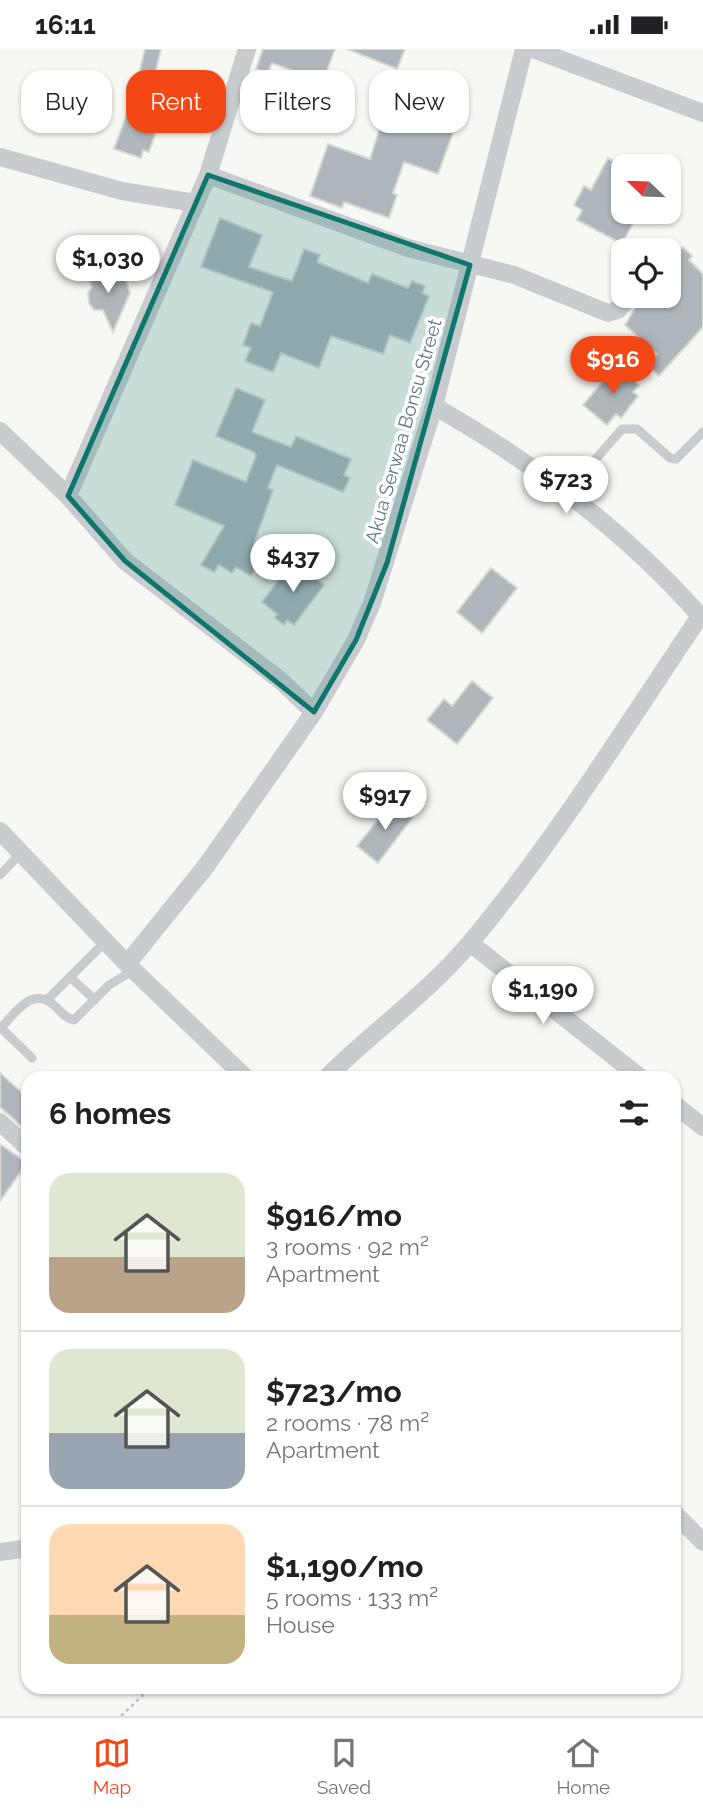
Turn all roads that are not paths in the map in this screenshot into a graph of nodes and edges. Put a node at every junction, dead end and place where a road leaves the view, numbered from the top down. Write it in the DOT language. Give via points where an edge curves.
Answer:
graph roads {
  1 [pos="247,49"];
  2 [pos="524,49"];
  3 [pos="533,49"];
  4 [pos="703,113"];
  5 [pos="0,157"];
  6 [pos="208,175"];
  7 [pos="195,203"];
  8 [pos="470,265"];
  9 [pos="620,308"];
  10 [pos="434,406"];
  11 [pos="0,431"];
  12 [pos="703,432"];
  13 [pos="567,492"];
  14 [pos="68,496"];
  15 [pos="702,618"];
  16 [pos="314,712"];
  17 [pos="0,831"];
  18 [pos="20,853"];
  19 [pos="0,875"];
  20 [pos="105,942"];
  21 [pos="470,943"];
  22 [pos="130,967"];
  23 [pos="70,977"];
  24 [pos="48,999"];
  25 [pos="95,999"];
  26 [pos="1,1028"];
  27 [pos="32,1058"];
  28 [pos="239,1071"];
  29 [pos="334,1071"];
  30 [pos="632,1071"];
  31 [pos="681,1110"];
  32 [pos="0,1122"];
  33 [pos="703,1127"];
  34 [pos="21,1142"];
  35 [pos="681,1520"];
  36 [pos="703,1542"];
  37 [pos="21,1549"];
  38 [pos="0,1552"];
  1 -- 6 [label="street"];
  2 -- 8 [label="street, Akua Serwaa Bonsu Street"];
  3 -- 4 [label="street"];
  5 -- 7 [label="street" via="122,191"];
  6 -- 7 [label="street"];
  6 -- 8 [label="street"];
  7 -- 14 [label="street"];
  8 -- 9 [label="street" via="514,275 608,313"];
  8 -- 10 [label="street, Akua Serwaa Bonsu Street"];
  10 -- 13 [label="street"];
  10 -- 16 [label="street, Akua Serwaa Bonsu Street" via="372,603"];
  11 -- 14 [label="street"];
  12 -- 13 [label="lane" via="677,459 637,429 622,429"];
  13 -- 15 [label="street" via="623,537"];
  14 -- 16 [label="street" via="125,561 280,680"];
  15 -- 21 [label="street"];
  16 -- 22 [label="street, Akua Serwaa Bonsu Street"];
  17 -- 18 [label="street"];
  18 -- 19 [label="lane"];
  18 -- 20 [label="street"];
  20 -- 22 [label="street"];
  20 -- 23 [label="lane"];
  21 -- 29 [label="street" via="419,998"];
  21 -- 30 [label="street"];
  22 -- 25 [label="lane"];
  22 -- 28 [label="street"];
  23 -- 24 [label="lane"];
  23 -- 25 [label="lane"];
  24 -- 25 [label="lane" via="71,1020"];
  24 -- 26 [label="lane" via="30,999"];
  26 -- 27 [label="lane"];
  31 -- 33 [label="street"];
  32 -- 34 [label="street"];
  35 -- 36 [label="street"];
  37 -- 38 [label="street"];
}
